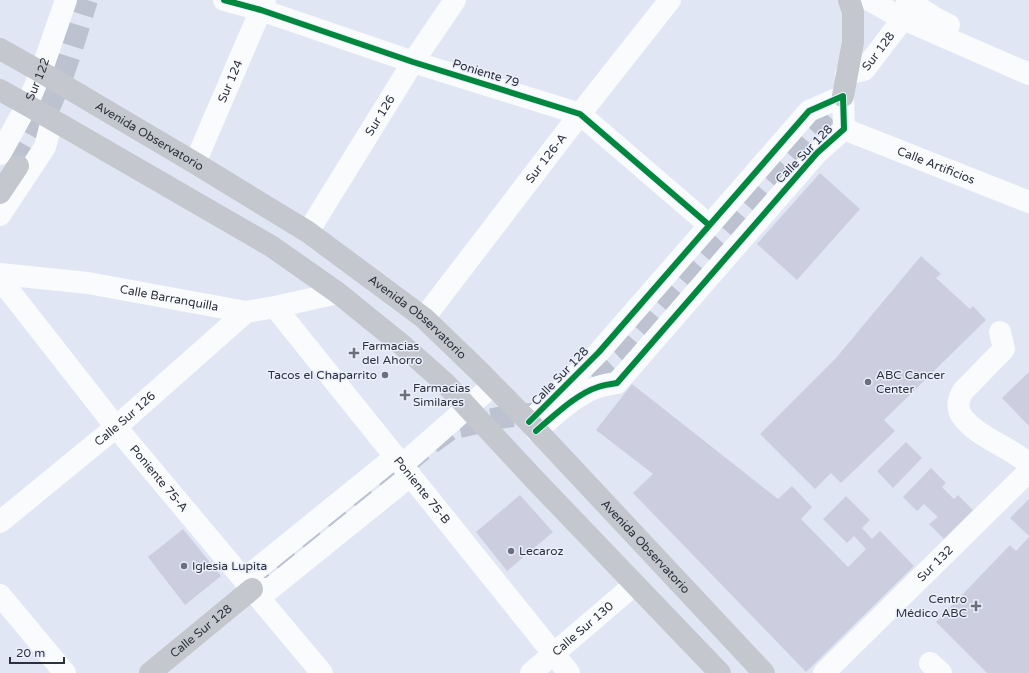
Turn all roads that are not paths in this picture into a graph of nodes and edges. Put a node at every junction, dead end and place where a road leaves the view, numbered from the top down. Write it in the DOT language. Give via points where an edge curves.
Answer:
graph roads {
  1 [pos="66,0"];
  2 [pos="224,0"];
  3 [pos="455,0"];
  4 [pos="670,0"];
  5 [pos="849,0"];
  6 [pos="869,0"];
  7 [pos="263,5"];
  8 [pos="909,6"];
  9 [pos="0,49"];
  10 [pos="1029,58"];
  11 [pos="413,62"];
  12 [pos="41,72"];
  13 [pos="846,74"];
  14 [pos="1029,74"];
  15 [pos="0,90"];
  16 [pos="843,96"];
  17 [pos="27,104"];
  18 [pos="580,114"];
  19 [pos="52,120"];
  20 [pos="844,129"];
  21 [pos="0,154"];
  22 [pos="195,163"];
  23 [pos="18,166"];
  24 [pos="0,193"];
  25 [pos="1029,202"];
  26 [pos="0,215"];
  27 [pos="709,225"];
  28 [pos="308,232"];
  29 [pos="0,274"];
  30 [pos="0,279"];
  31 [pos="338,292"];
  32 [pos="275,307"];
  33 [pos="246,312"];
  34 [pos="424,318"];
  35 [pos="1000,332"];
  36 [pos="599,352"];
  37 [pos="617,383"];
  38 [pos="492,385"];
  39 [pos="468,408"];
  40 [pos="533,426"];
  41 [pos="116,427"];
  42 [pos="1029,464"];
  43 [pos="402,465"];
  44 [pos="1029,470"];
  45 [pos="0,522"];
  46 [pos="634,584"];
  47 [pos="252,589"];
  48 [pos="0,595"];
  49 [pos="554,654"];
  50 [pos="65,673"];
  51 [pos="150,673"];
  52 [pos="322,673"];
  53 [pos="531,673"];
  54 [pos="569,673"];
  55 [pos="720,673"];
  56 [pos="764,673"];
  57 [pos="824,673"];
  1 -- 12 [label="street, Sur 122"];
  2 -- 7 [label="street, Poniente 79"];
  3 -- 11 [label="street, Sur 126"];
  4 -- 18 [label="street, Sur 126-A"];
  5 -- 13 [label="main road" via="854,26"];
  6 -- 8 [label="street"];
  7 -- 11 [label="street, Poniente 79"];
  7 -- 22 [label="street, Sur 124"];
  8 -- 10 [label="street"];
  8 -- 13 [label="street, Sur 128" via="864,70"];
  8 -- 14 [label="street"];
  9 -- 12 [label="main road, Avenida Observatorio"];
  11 -- 18 [label="street, Poniente 79"];
  11 -- 28 [label="street, Sur 126"];
  12 -- 17 [label="street, Sur 122"];
  12 -- 22 [label="main road, Avenida Observatorio"];
  13 -- 16 [label="main road"];
  15 -- 17 [label="main road"];
  16 -- 20 [label="street, Calle Sur 128"];
  16 -- 27 [label="street, Calle Sur 128" via="809,110"];
  17 -- 19 [label="main road"];
  17 -- 21 [label="street, Sur 122"];
  18 -- 27 [label="street, Poniente 79"];
  18 -- 34 [label="street, Sur 126-A"];
  19 -- 26 [label="street" via="45,147"];
  19 -- 31 [label="main road" via="271,246"];
  20 -- 25 [label="street, Calle Artificios"];
  20 -- 37 [label="street, Calle Sur 128" via="817,153"];
  22 -- 28 [label="main road, Avenida Observatorio"];
  23 -- 24 [label="main road"];
  27 -- 36 [label="street, Calle Sur 128"];
  28 -- 34 [label="main road, Avenida Observatorio"];
  29 -- 33 [label="street, Calle Barranquilla" via="88,283"];
  30 -- 41 [label="street, Poniente 75-A"];
  31 -- 32 [label="street, Calle Barranquilla"];
  31 -- 39 [label="main road" via="401,344"];
  32 -- 33 [label="street, Calle Barranquilla"];
  32 -- 43 [label="street, Poniente 75-B"];
  33 -- 41 [label="street, Calle Sur 126"];
  34 -- 38 [label="main road, Avenida Observatorio"];
  35 -- 42 [label="street" via="1004,349 963,391 959,400 959,410 983,435"];
  36 -- 37 [label="street" via="614,361"];
  36 -- 40 [label="street, Calle Sur 128"];
  37 -- 40 [label="street, Calle Sur 128" via="597,387 583,394"];
  38 -- 39 [label="street"];
  38 -- 40 [label="main road, Avenida Observatorio"];
  39 -- 43 [label="street"];
  39 -- 46 [label="main road"];
  40 -- 56 [label="main road, Avenida Observatorio"];
  41 -- 45 [label="street, Calle Sur 126"];
  41 -- 47 [label="street, Poniente 75-A"];
  43 -- 47 [label="street" via="270,589"];
  43 -- 47 [label="street" via="396,457 253,572"];
  43 -- 49 [label="street, Poniente 75-B"];
  44 -- 57 [label="street, Sur 132"];
  46 -- 49 [label="street, Calle Sur 130"];
  46 -- 55 [label="main road"];
  47 -- 51 [label="main road, Calle Sur 128"];
  47 -- 52 [label="street, Poniente 75-A"];
  48 -- 50 [label="street"];
  49 -- 53 [label="street, Calle Sur 130"];
  49 -- 54 [label="street, Poniente 75-B"];
}
